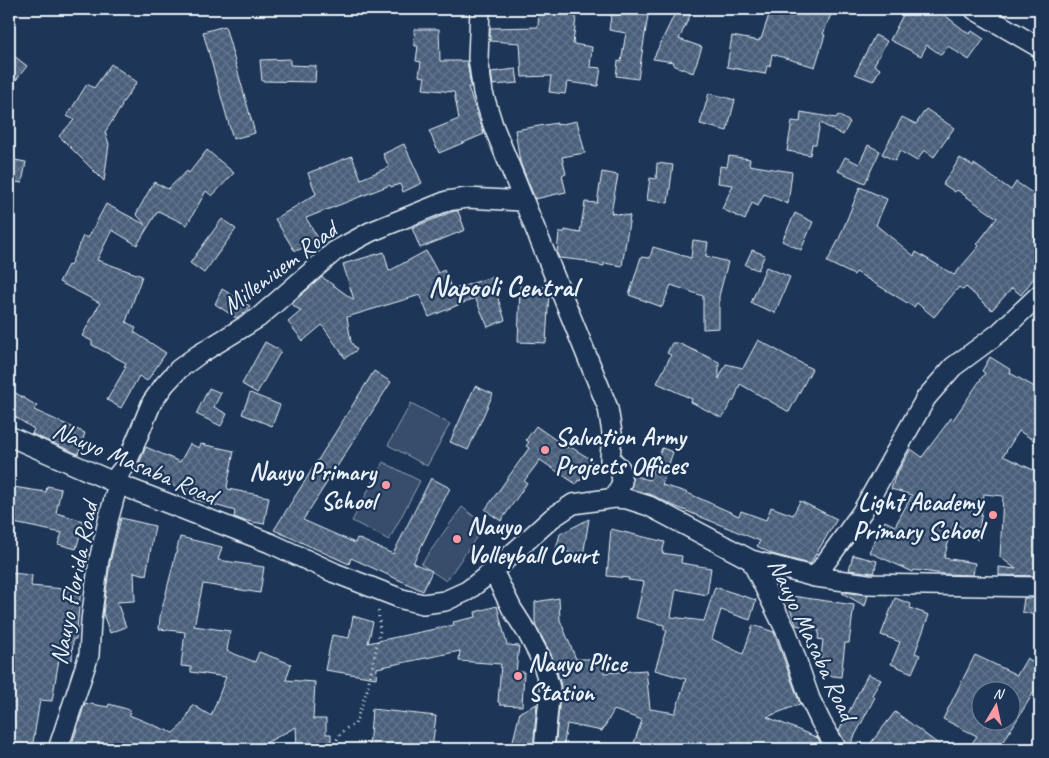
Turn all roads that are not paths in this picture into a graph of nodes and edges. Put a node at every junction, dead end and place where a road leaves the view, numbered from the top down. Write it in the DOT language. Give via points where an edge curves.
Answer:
graph roads {
  1 [pos="480,9"];
  2 [pos="975,10"];
  3 [pos="1040,48"];
  4 [pos="523,201"];
  5 [pos="1040,294"];
  6 [pos="9,436"];
  7 [pos="116,482"];
  8 [pos="615,498"];
  9 [pos="751,560"];
  10 [pos="493,571"];
  11 [pos="815,577"];
  12 [pos="1040,587"];
  13 [pos="58,749"];
  14 [pos="544,749"];
  15 [pos="837,749"];
  1 -- 4 [label="street" via="478,58 483,92"];
  2 -- 3 [label="street"];
  4 -- 7 [label="street, Milleniuem Road" via="467,198 447,201 370,232 335,251 258,318 198,355 169,379 152,402"];
  4 -- 8 [label="street" via="608,408 612,433 610,459 620,468 622,482"];
  5 -- 11 [label="street" via="999,333 953,367 926,398 862,512"];
  6 -- 7 [label="street, Nauyo Masaba Road"];
  7 -- 10 [label="street, Nauyo Masaba Road" via="270,543 335,573 423,604 445,601 468,591"];
  7 -- 13 [label="street, Nauyo Florida Road" via="99,560 89,655"];
  8 -- 9 [label="street, Nauyo Masaba Road" via="649,506"];
  8 -- 10 [label="street, Nauyo Masaba Road" via="573,504 552,518"];
  9 -- 11 [label="street"];
  9 -- 15 [label="street, Nauyo Masaba Road" via="787,633 810,699"];
  10 -- 14 [label="street" via="542,661 550,688"];
  11 -- 12 [label="street" via="868,584"];
}
